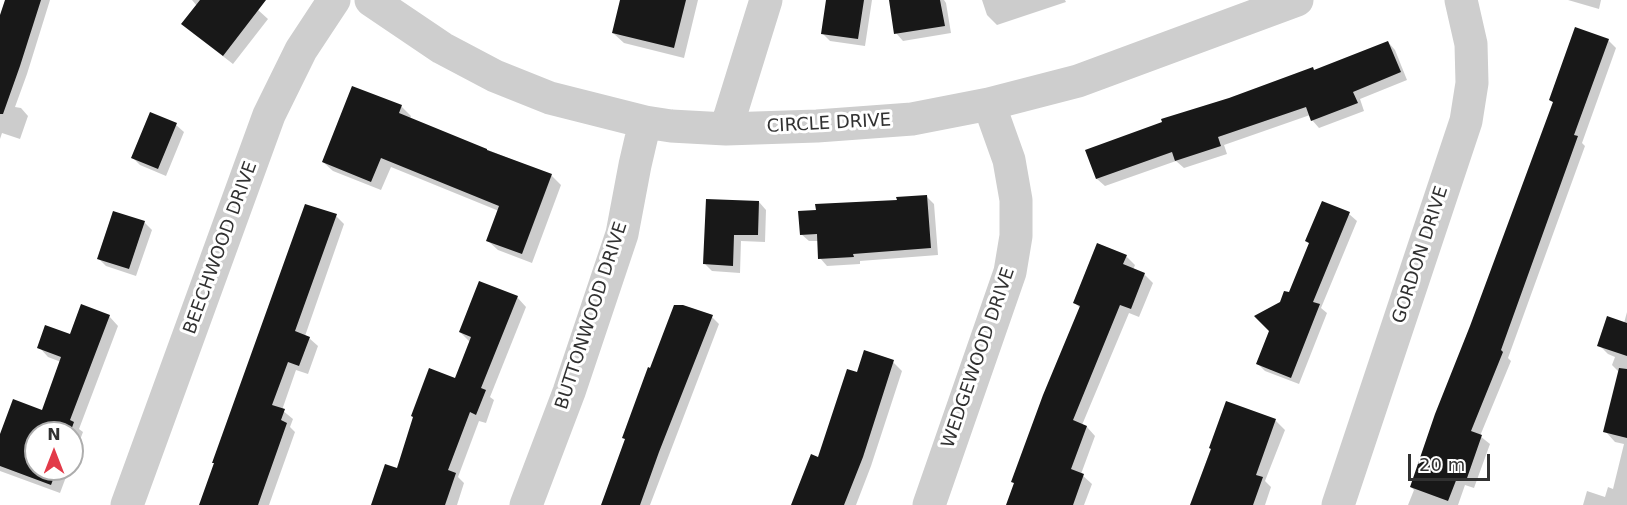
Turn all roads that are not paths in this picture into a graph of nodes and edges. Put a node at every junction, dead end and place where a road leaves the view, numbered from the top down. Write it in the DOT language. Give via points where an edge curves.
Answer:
graph roads {
  1 [pos="334,0"];
  2 [pos="371,0"];
  3 [pos="766,0"];
  4 [pos="1297,0"];
  5 [pos="1461,0"];
  6 [pos="1223,13"];
  7 [pos="989,104"];
  8 [pos="645,122"];
  9 [pos="726,129"];
  10 [pos="127,505"];
  11 [pos="526,505"];
  12 [pos="929,505"];
  13 [pos="1338,505"];
  1 -- 10 [label="street, BEECHWOOD DRIVE" via="301,50 269,116"];
  2 -- 8 [label="street, CIRCLE DRIVE" via="442,48 495,76 550,98"];
  3 -- 9 [label="street"];
  4 -- 6 [label="street, CIRCLE DRIVE"];
  5 -- 13 [label="street, GORDON DRIVE" via="1471,44 1472,83 1466,121"];
  6 -- 7 [label="street, CIRCLE DRIVE" via="1078,81"];
  7 -- 9 [label="street, CIRCLE DRIVE" via="912,119"];
  7 -- 12 [label="street, WEDGEWOOD DRIVE" via="1009,160 1016,200 1016,236 1010,272"];
  8 -- 9 [label="street, CIRCLE DRIVE"];
  8 -- 11 [label="street, BUTTONWOOD DRIVE" via="622,234"];
}
